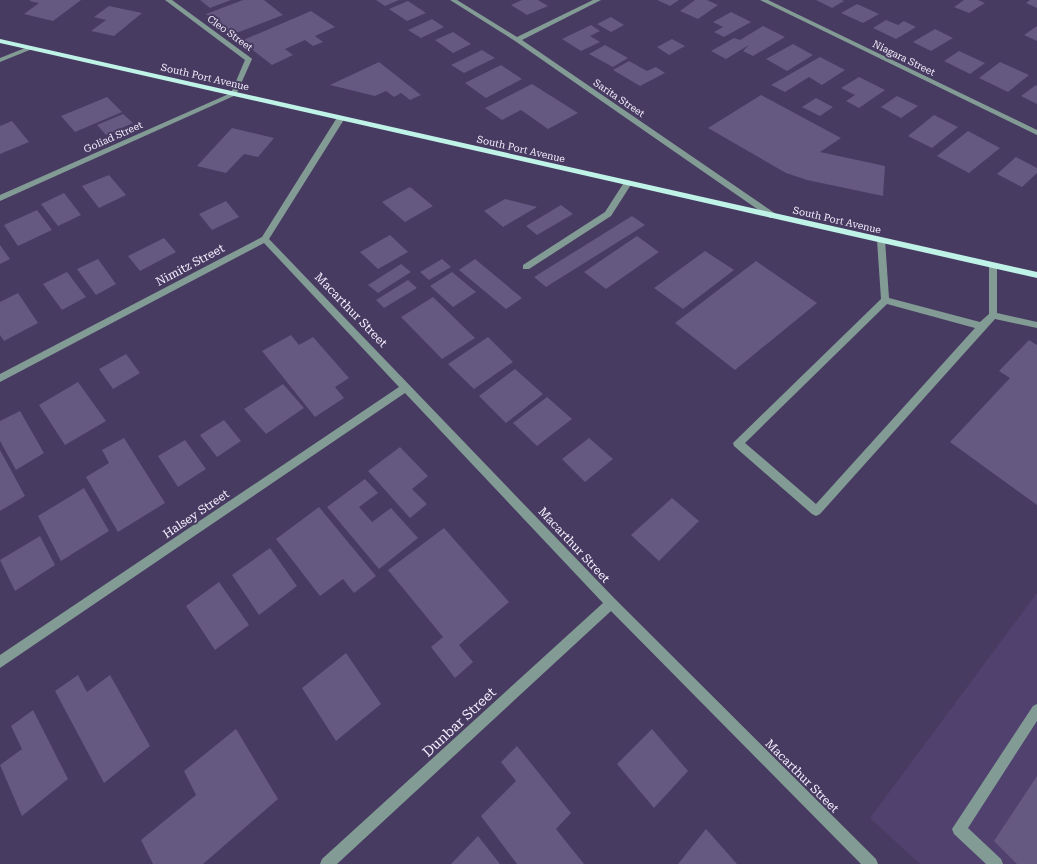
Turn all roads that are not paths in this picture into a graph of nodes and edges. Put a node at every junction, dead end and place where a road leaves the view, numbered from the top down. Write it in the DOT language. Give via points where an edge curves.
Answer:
graph roads {
  1 [pos="168,0"];
  2 [pos="452,0"];
  3 [pos="598,0"];
  4 [pos="763,0"];
  5 [pos="517,40"];
  6 [pos="0,41"];
  7 [pos="30,48"];
  8 [pos="0,60"];
  9 [pos="234,94"];
  10 [pos="340,118"];
  11 [pos="1037,133"];
  12 [pos="628,183"];
  13 [pos="0,198"];
  14 [pos="773,216"];
  15 [pos="264,239"];
  16 [pos="881,240"];
  17 [pos="993,266"];
  18 [pos="526,267"];
  19 [pos="1037,276"];
  20 [pos="885,300"];
  21 [pos="992,315"];
  22 [pos="982,326"];
  23 [pos="1037,326"];
  24 [pos="0,378"];
  25 [pos="406,387"];
  26 [pos="611,603"];
  27 [pos="0,662"];
  28 [pos="1037,710"];
  29 [pos="327,864"];
  30 [pos="871,864"];
  31 [pos="996,864"];
  1 -- 9 [label="street, Cleo Street" via="249,59"];
  2 -- 5 [label="street, Sarita Street"];
  3 -- 5 [label="street"];
  4 -- 11 [label="street, Niagara Street"];
  5 -- 14 [label="street, Sarita Street"];
  6 -- 7 [label="main road, South Port Avenue"];
  7 -- 8 [label="street"];
  7 -- 9 [label="main road, South Port Avenue"];
  9 -- 10 [label="main road, South Port Avenue"];
  9 -- 13 [label="street, Goliad Street"];
  10 -- 12 [label="main road, South Port Avenue"];
  10 -- 15 [label="street"];
  12 -- 14 [label="main road, South Port Avenue"];
  12 -- 18 [label="street" via="608,214"];
  14 -- 16 [label="main road, South Port Avenue"];
  15 -- 24 [label="street, Nimitz Street"];
  15 -- 25 [label="street, Macarthur Street"];
  16 -- 17 [label="main road, South Port Avenue"];
  16 -- 20 [label="street"];
  17 -- 19 [label="main road, South Port Avenue"];
  17 -- 21 [label="street"];
  20 -- 22 [label="street"];
  20 -- 22 [label="street" via="738,443 816,511"];
  21 -- 22 [label="street"];
  21 -- 23 [label="street"];
  25 -- 26 [label="street, Macarthur Street"];
  25 -- 27 [label="street, Halsey Street"];
  26 -- 29 [label="street, Dunbar Street"];
  26 -- 30 [label="street, Macarthur Street"];
  28 -- 31 [label="street" via="959,829"];
}
